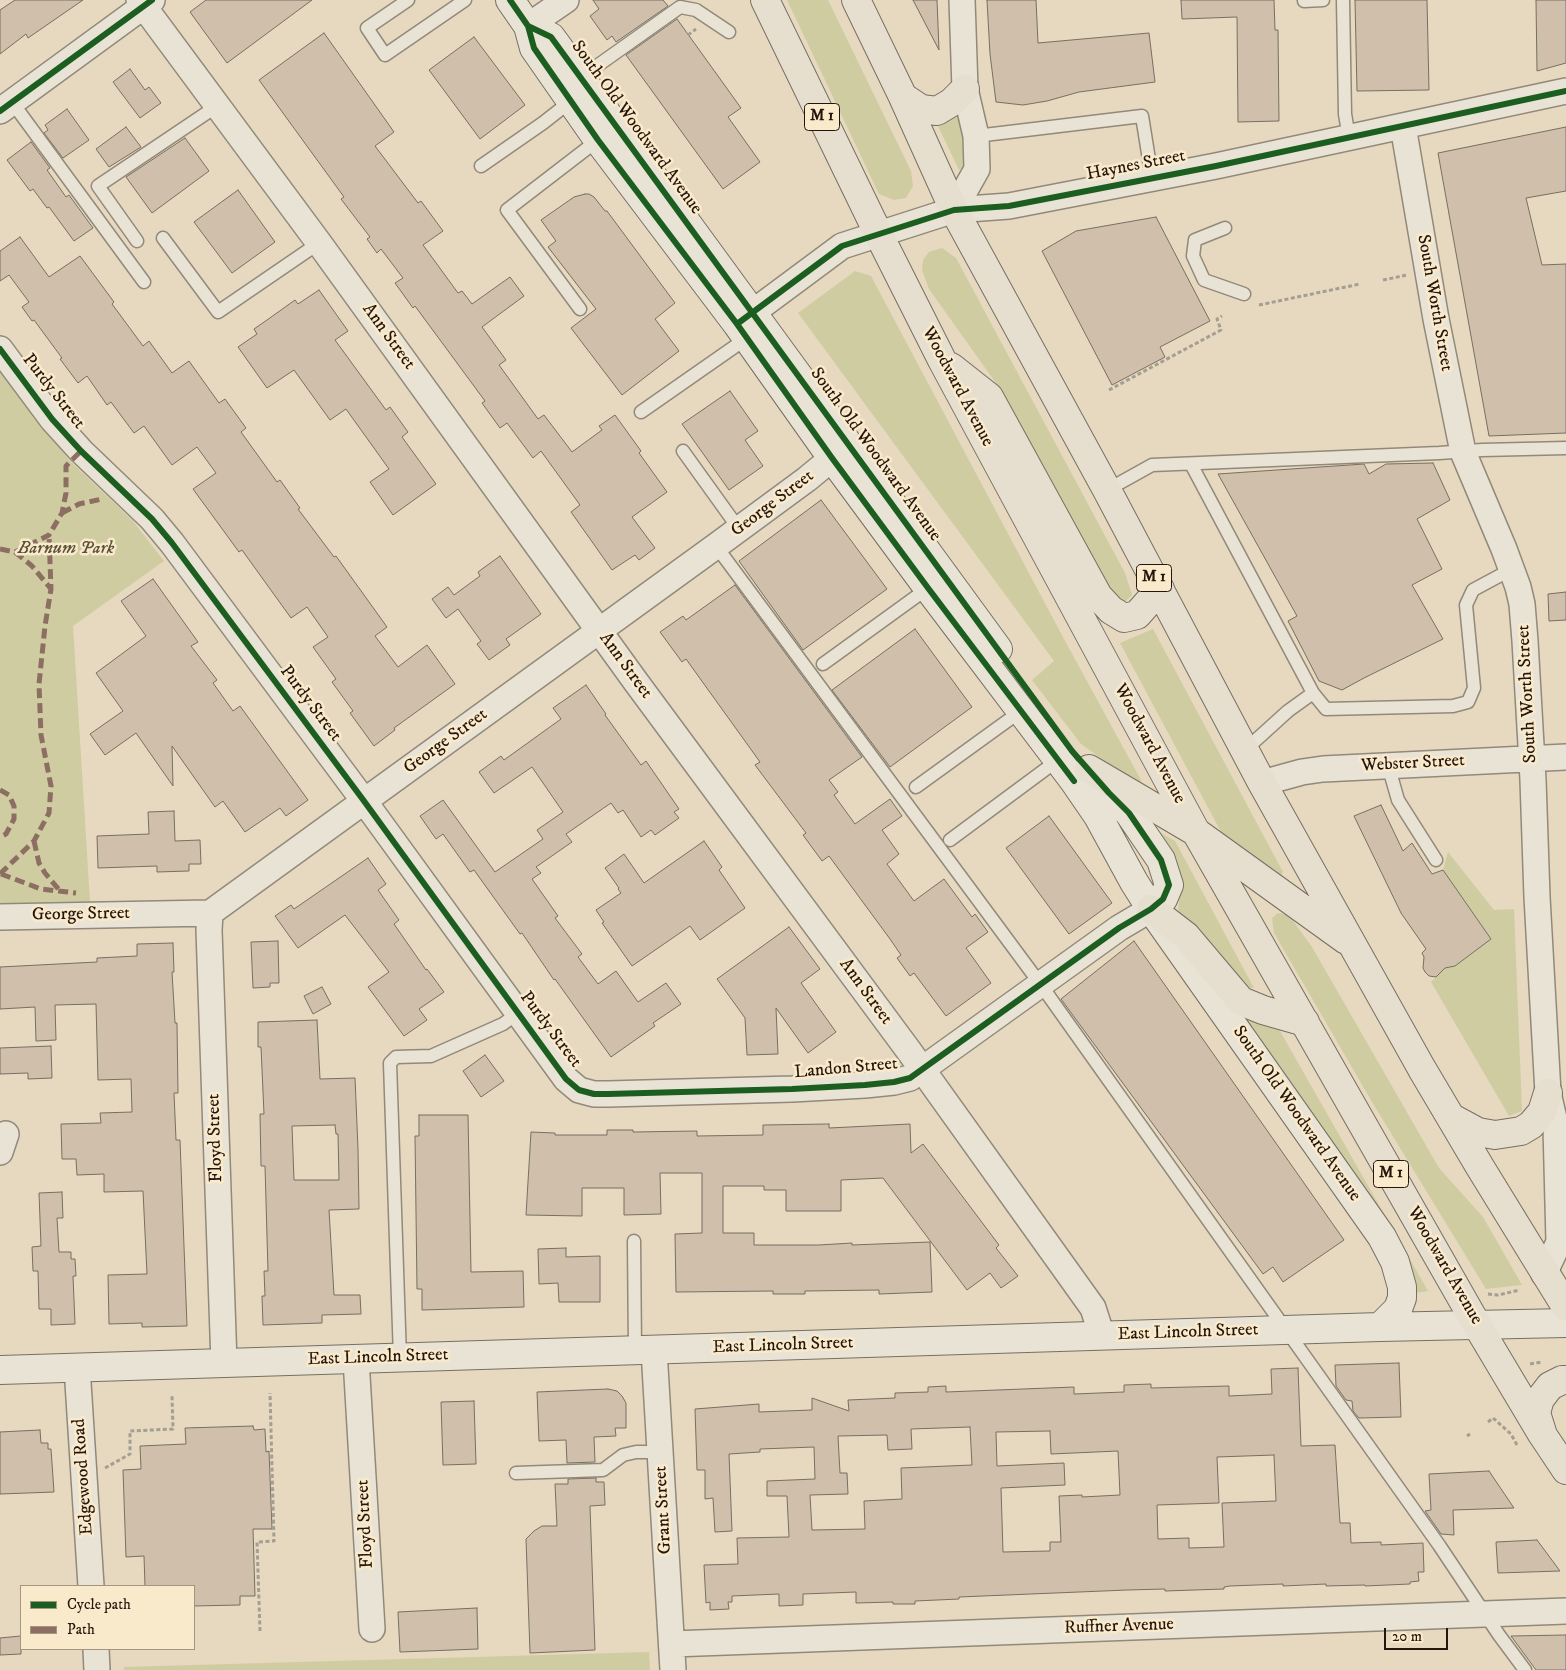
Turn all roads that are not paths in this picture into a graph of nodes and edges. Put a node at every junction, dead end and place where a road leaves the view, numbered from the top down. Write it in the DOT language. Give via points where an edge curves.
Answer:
graph roads {
  1 [pos="408,0"];
  2 [pos="510,0"];
  3 [pos="566,0"];
  4 [pos="765,0"];
  5 [pos="856,0"];
  6 [pos="962,0"];
  7 [pos="1304,0"];
  8 [pos="1323,0"];
  9 [pos="1343,0"];
  10 [pos="145,2"];
  11 [pos="462,3"];
  12 [pos="528,26"];
  13 [pos="729,32"];
  14 [pos="965,89"];
  15 [pos="576,90"];
  16 [pos="1566,91"];
  17 [pos="903,97"];
  18 [pos="217,106"];
  19 [pos="6,107"];
  20 [pos="1403,126"];
  21 [pos="976,136"];
  22 [pos="1349,138"];
  23 [pos="598,140"];
  24 [pos="482,166"];
  25 [pos="1152,178"];
  26 [pos="954,210"];
  27 [pos="1225,228"];
  28 [pos="878,233"];
  29 [pos="163,238"];
  30 [pos="137,241"];
  31 [pos="320,243"];
  32 [pos="144,282"];
  33 [pos="1244,294"];
  34 [pos="580,309"];
  35 [pos="746,325"];
  36 [pos="0,349"];
  37 [pos="942,360"];
  38 [pos="641,412"];
  39 [pos="1566,448"];
  40 [pos="682,451"];
  41 [pos="840,452"];
  42 [pos="1463,452"];
  43 [pos="1191,464"];
  44 [pos="1107,490"];
  45 [pos="739,528"];
  46 [pos="716,546"];
  47 [pos="1512,569"];
  48 [pos="928,588"];
  49 [pos="1160,589"];
  50 [pos="600,630"];
  51 [pos="823,664"];
  52 [pos="1313,693"];
  53 [pos="1021,711"];
  54 [pos="1245,750"];
  55 [pos="1566,757"];
  56 [pos="1531,759"];
  57 [pos="1058,760"];
  58 [pos="1388,765"];
  59 [pos="1089,770"];
  60 [pos="1262,783"];
  61 [pos="916,787"];
  62 [pos="364,801"];
  63 [pos="1196,832"];
  64 [pos="950,840"];
  65 [pos="1436,860"];
  66 [pos="1151,909"];
  67 [pos="210,913"];
  68 [pos="0,917"];
  69 [pos="1353,946"];
  70 [pos="1041,985"];
  71 [pos="518,1013"];
  72 [pos="1305,1022"];
  73 [pos="921,1070"];
  74 [pos="579,1090"];
  75 [pos="1548,1093"];
  76 [pos="1452,1118"];
  77 [pos="1561,1126"];
  78 [pos="634,1241"];
  79 [pos="1544,1274"];
  80 [pos="1566,1307"];
  81 [pos="1566,1323"];
  82 [pos="1477,1325"];
  83 [pos="1380,1327"];
  84 [pos="1288,1330"];
  85 [pos="1102,1336"];
  86 [pos="645,1350"];
  87 [pos="400,1358"];
  88 [pos="356,1359"];
  89 [pos="224,1363"];
  90 [pos="78,1367"];
  91 [pos="0,1370"];
  92 [pos="1566,1380"];
  93 [pos="1542,1434"];
  94 [pos="661,1452"];
  95 [pos="1566,1470"];
  96 [pos="516,1473"];
  97 [pos="91,1585"];
  98 [pos="1566,1611"];
  99 [pos="1486,1614"];
  100 [pos="372,1629"];
  101 [pos="672,1644"];
  102 [pos="96,1650"];
  103 [pos="97,1670"];
  104 [pos="673,1670"];
  105 [pos="1525,1670"];
  1 -- 11 [label="lane" via="367,28 385,55"];
  2 -- 12 [label="street, South Old Woodward Avenue"];
  3 -- 12 [label="street"];
  4 -- 28 [label="main road, Woodward Avenue / M 1"];
  5 -- 17 [label="main road, M 1"];
  6 -- 14 [label="street"];
  7 -- 8 [label="lane"];
  9 -- 22 [label="lane" via="1345,114"];
  10 -- 18 [label="street, Ann Street"];
  10 -- 19 [label="street"];
  12 -- 15 [label="street, South Old Woodward Avenue" via="534,48"];
  13 -- 15 [label="lane" via="696,10 680,7"];
  14 -- 17 [label="main road" via="937,112 921,109"];
  14 -- 21 [label="street"];
  15 -- 23 [label="street, South Old Woodward Avenue"];
  15 -- 24 [label="lane" via="544,124"];
  15 -- 35 [label="street, South Old Woodward Avenue"];
  16 -- 20 [label="street, Haynes Street"];
  17 -- 26 [label="main road, M 1"];
  18 -- 30 [label="lane" via="98,186"];
  18 -- 31 [label="street, Ann Street"];
  19 -- 32 [label="lane"];
  20 -- 22 [label="street, Haynes Street"];
  20 -- 42 [label="street, South Worth Street"];
  21 -- 25 [label="lane" via="1142,116"];
  21 -- 26 [label="street" via="977,168"];
  22 -- 25 [label="street, Haynes Street"];
  23 -- 34 [label="lane" via="507,210"];
  23 -- 35 [label="street, South Old Woodward Avenue"];
  25 -- 26 [label="street, Haynes Street" via="1009,206"];
  26 -- 28 [label="street, Haynes Street"];
  26 -- 44 [label="main road, M 1"];
  27 -- 33 [label="lane" via="1195,240 1193,256 1204,280"];
  28 -- 35 [label="street, Haynes Street" via="842,246"];
  28 -- 37 [label="main road, Woodward Avenue / M 1"];
  29 -- 31 [label="lane" via="218,312"];
  31 -- 50 [label="street, Ann Street"];
  35 -- 38 [label="lane"];
  35 -- 41 [label="street, South Old Woodward Avenue"];
  36 -- 62 [label="street, Purdy Street" via="52,419 172,543"];
  37 -- 49 [label="main road" via="989,397 1098,596 1111,610 1124,618 1137,615"];
  37 -- 63 [label="main road, Woodward Avenue / M 1"];
  39 -- 42 [label="lane"];
  40 -- 45 [label="lane"];
  41 -- 45 [label="street, George Street"];
  41 -- 48 [label="street, South Old Woodward Avenue"];
  41 -- 59 [label="street, South Old Woodward Avenue"];
  42 -- 43 [label="lane"];
  42 -- 47 [label="street, South Worth Street"];
  43 -- 44 [label="lane" via="1152,466"];
  43 -- 52 [label="lane"];
  44 -- 49 [label="main road, M 1"];
  45 -- 46 [label="street, George Street"];
  46 -- 50 [label="street, George Street"];
  46 -- 70 [label="lane"];
  47 -- 52 [label="lane" via="1473,590 1466,605 1474,688 1468,702 1453,706 1326,709"];
  47 -- 56 [label="street, South Worth Street" via="1522,604 1526,641"];
  48 -- 51 [label="lane"];
  48 -- 53 [label="street, South Old Woodward Avenue"];
  49 -- 54 [label="main road, M 1"];
  50 -- 62 [label="street, George Street"];
  50 -- 73 [label="street, Ann Street"];
  52 -- 54 [label="lane"];
  53 -- 57 [label="street, South Old Woodward Avenue"];
  53 -- 61 [label="lane"];
  54 -- 60 [label="main road, M 1"];
  55 -- 56 [label="street, Webster Street"];
  56 -- 58 [label="street, Webster Street"];
  56 -- 75 [label="street, South Worth Street"];
  57 -- 64 [label="lane"];
  57 -- 66 [label="street, South Old Woodward Avenue" via="1098,816"];
  58 -- 60 [label="street, Webster Street" via="1302,772"];
  58 -- 65 [label="lane" via="1398,800"];
  59 -- 63 [label="main road"];
  59 -- 66 [label="street, South Old Woodward Avenue" via="1129,813 1160,860 1169,885 1163,899"];
  60 -- 69 [label="main road, M 1"];
  62 -- 67 [label="street, George Street"];
  62 -- 71 [label="street, Purdy Street"];
  63 -- 69 [label="main road"];
  63 -- 72 [label="main road, Woodward Avenue / M 1"];
  66 -- 70 [label="street, Landon Street" via="1127,922"];
  66 -- 72 [label="main road" via="1186,936 1241,1000"];
  66 -- 83 [label="street, South Old Woodward Avenue" via="1382,1237 1396,1262 1402,1298 1398,1309"];
  67 -- 68 [label="street, George Street"];
  67 -- 89 [label="street, Floyd Street"];
  69 -- 76 [label="main road, M 1"];
  70 -- 73 [label="street, Landon Street"];
  70 -- 84 [label="lane"];
  71 -- 74 [label="street, Purdy Street" via="566,1079"];
  71 -- 87 [label="lane" via="503,1024 431,1056 396,1056 390,1063"];
  72 -- 82 [label="main road, Woodward Avenue / M 1"];
  73 -- 74 [label="street, Landon Street" via="903,1080 865,1085 608,1094"];
  73 -- 85 [label="street, Ann Street" via="1093,1308"];
  75 -- 76 [label="main road" via="1542,1112 1531,1125 1520,1131 1495,1135 1478,1132"];
  75 -- 77 [label="street, South Worth Street"];
  76 -- 79 [label="main road, M 1"];
  77 -- 79 [label="street, South Worth Street" via="1559,1242"];
  78 -- 86 [label="lane"];
  79 -- 80 [label="main road, M 1"];
  81 -- 82 [label="street, East Lincoln Street"];
  82 -- 83 [label="street, East Lincoln Street"];
  82 -- 93 [label="main road, Woodward Avenue / M 1"];
  83 -- 84 [label="street, East Lincoln Street"];
  84 -- 85 [label="street, East Lincoln Street"];
  84 -- 99 [label="lane"];
  85 -- 86 [label="street, East Lincoln Street"];
  86 -- 87 [label="street, East Lincoln Street"];
  86 -- 94 [label="street, Grant Street"];
  87 -- 88 [label="street, East Lincoln Street"];
  88 -- 89 [label="street, East Lincoln Street"];
  88 -- 100 [label="street, Floyd Street"];
  89 -- 90 [label="street, East Lincoln Street"];
  90 -- 91 [label="street, East Lincoln Street"];
  90 -- 97 [label="street, Edgewood Road"];
  92 -- 93 [label="main road" via="1550,1386 1540,1399 1536,1413"];
  93 -- 95 [label="main road, Woodward Avenue / M 1"];
  94 -- 96 [label="lane" via="623,1454 603,1470"];
  94 -- 101 [label="street, Grant Street"];
  98 -- 99 [label="street, Ruffner Avenue"];
  99 -- 101 [label="street, Ruffner Avenue"];
  99 -- 105 [label="lane"];
  101 -- 104 [label="street, Grant Street"];
  102 -- 103 [label="street"];
}
